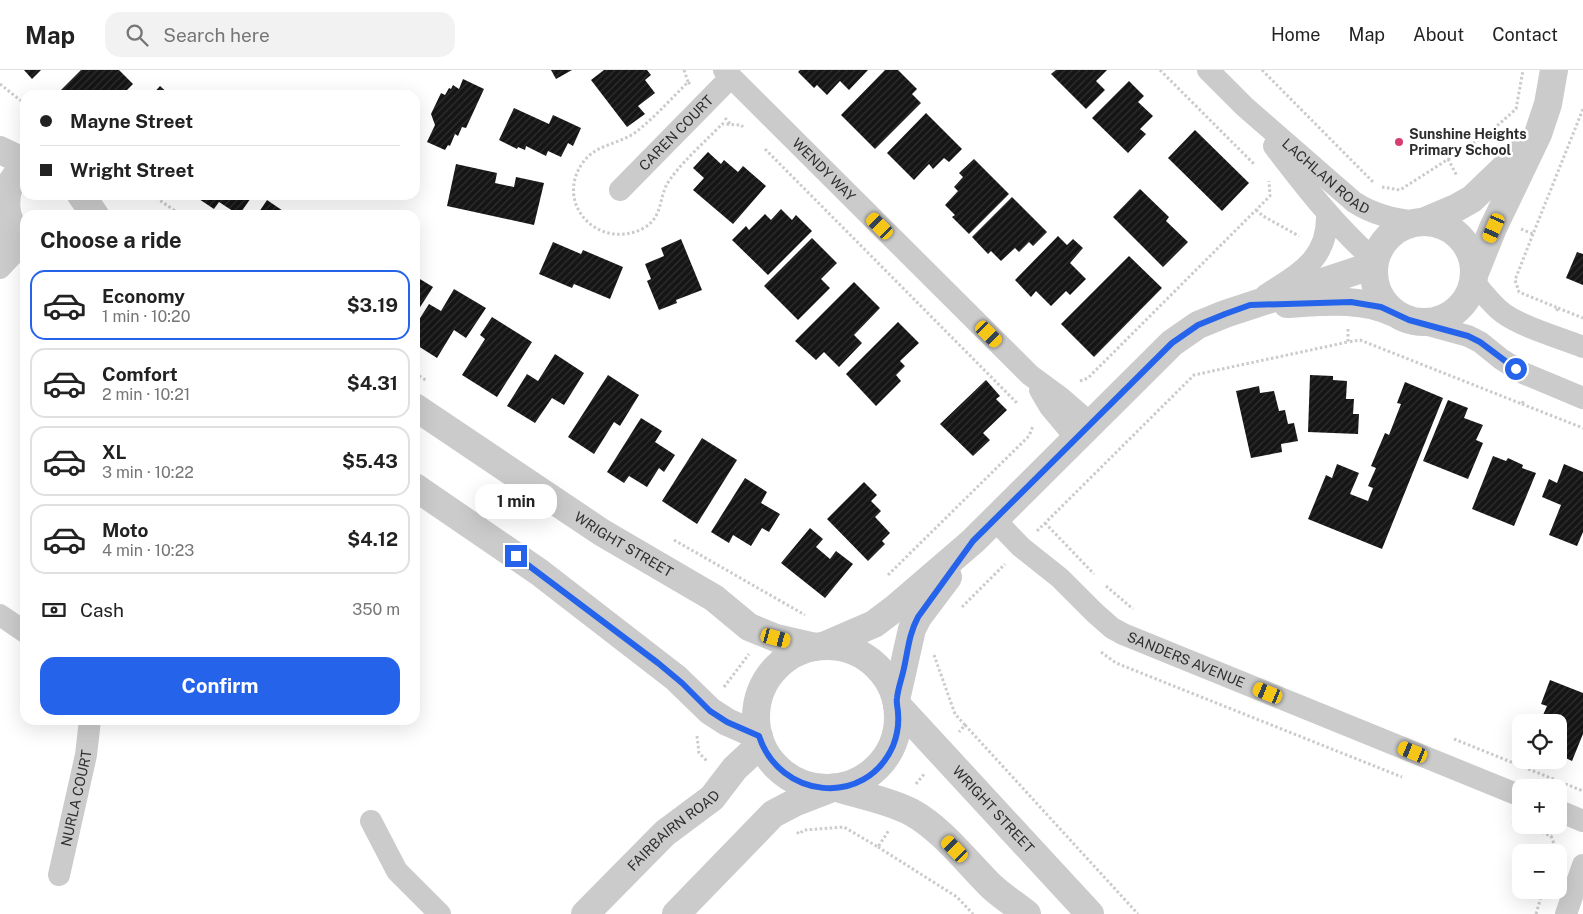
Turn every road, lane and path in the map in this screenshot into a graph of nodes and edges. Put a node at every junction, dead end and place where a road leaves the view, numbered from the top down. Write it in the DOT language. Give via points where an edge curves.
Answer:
graph roads {
  1 [pos="684,70"];
  2 [pos="1160,70"];
  3 [pos="1208,70"];
  4 [pos="1523,70"];
  5 [pos="1554,70"];
  6 [pos="728,73"];
  7 [pos="688,82"];
  8 [pos="0,84"];
  9 [pos="20,100"];
  10 [pos="1245,107"];
  11 [pos="1538,134"];
  12 [pos="0,150"];
  13 [pos="20,160"];
  14 [pos="1256,166"];
  15 [pos="20,171"];
  16 [pos="1269,179"];
  17 [pos="1378,186"];
  18 [pos="620,190"];
  19 [pos="159,200"];
  20 [pos="174,210"];
  21 [pos="1327,215"];
  22 [pos="2,219"];
  23 [pos="1420,222"];
  24 [pos="20,235"];
  25 [pos="20,249"];
  26 [pos="1374,263"];
  27 [pos="0,268"];
  28 [pos="1474,278"];
  29 [pos="1250,305"];
  30 [pos="1558,308"];
  31 [pos="1406,317"];
  32 [pos="1583,318"];
  33 [pos="1348,342"];
  34 [pos="1583,347"];
  35 [pos="420,376"];
  36 [pos="1074,383"];
  37 [pos="432,384"];
  38 [pos="1583,398"];
  39 [pos="1522,404"];
  40 [pos="420,410"];
  41 [pos="1036,421"];
  42 [pos="1583,428"];
  43 [pos="1084,431"];
  44 [pos="420,490"];
  45 [pos="1000,514"];
  46 [pos="1032,536"];
  47 [pos="672,539"];
  48 [pos="973,541"];
  49 [pos="885,578"];
  50 [pos="1098,578"];
  51 [pos="1104,585"];
  52 [pos="958,611"];
  53 [pos="1136,612"];
  54 [pos="0,615"];
  55 [pos="805,616"];
  56 [pos="796,617"];
  57 [pos="812,618"];
  58 [pos="20,629"];
  59 [pos="763,633"];
  60 [pos="908,641"];
  61 [pos="819,647"];
  62 [pos="897,702"];
  63 [pos="710,711"];
  64 [pos="89,725"];
  65 [pos="965,725"];
  66 [pos="1446,736"];
  67 [pos="760,740"];
  68 [pos="940,753"];
  69 [pos="727,779"];
  70 [pos="834,788"];
  71 [pos="1583,791"];
  72 [pos="1512,792"];
  73 [pos="902,808"];
  74 [pos="778,810"];
  75 [pos="1567,814"];
  76 [pos="371,821"];
  77 [pos="1583,821"];
  78 [pos="1545,834"];
  79 [pos="1554,844"];
  80 [pos="878,847"];
  81 [pos="1575,859"];
  82 [pos="59,875"];
  83 [pos="1540,899"];
  84 [pos="440,914"];
  85 [pos="585,914"];
  86 [pos="676,914"];
  87 [pos="972,914"];
  88 [pos="1026,914"];
  89 [pos="1090,914"];
  90 [pos="1138,914"];
  91 [pos="1536,914"];
  92 [pos="1566,914"];
  1 -- 7 [label="path"];
  2 -- 14 [label="path"];
  3 -- 10 [label="street, LACHLAN ROAD"];
  4 -- 17 [label="path" via="1516,109 1489,133 1400,190"];
  5 -- 11 [label="street"];
  6 -- 18 [label="street, CAREN COURT"];
  6 -- 43 [label="street, WENDY WAY" via="1030,375 1050,407"];
  8 -- 9 [label="path"];
  10 -- 21 [label="street, LACHLAN ROAD"];
  10 -- 23 [label="street, LACHLAN ROAD" via="1367,211"];
  11 -- 23 [label="street" via="1472,199"];
  11 -- 28 [label="street"];
  12 -- 13 [label="street"];
  15 -- 22 [label="street" via="8,184 3,196"];
  16 -- 36 [label="path" via="1270,196 1088,378"];
  19 -- 20 [label="path"];
  21 -- 26 [label="street, LACHLAN ROAD"];
  21 -- 29 [label="street" via="1324,243 1314,259"];
  22 -- 24 [label="street"];
  23 -- 26 [label="street" via="1408,224 1390,235"];
  23 -- 28 [label="street" via="1447,228 1460,238 1472,259"];
  25 -- 27 [label="street"];
  26 -- 29 [label="street"];
  26 -- 31 [label="street" via="1374,281 1379,295 1388,308"];
  28 -- 31 [label="street" via="1465,301 1449,316 1428,322"];
  28 -- 34 [label="street" via="1492,304 1504,314"];
  29 -- 31 [label="street" via="1351,302"];
  29 -- 43 [label="street" via="1198,325 1172,343"];
  30 -- 32 [label="path"];
  31 -- 38 [label="street" via="1468,336 1523,373"];
  33 -- 46 [label="path" via="1194,374"];
  35 -- 37 [label="path"];
  39 -- 42 [label="path"];
  40 -- 59 [label="street, WRIGHT STREET" via="601,532 707,594 749,627"];
  41 -- 49 [label="path" via="1029,436"];
  43 -- 45 [label="street"];
  44 -- 63 [label="street" via="547,578 664,668"];
  45 -- 46 [label="street, SANDERS AVENUE"];
  45 -- 48 [label="street"];
  46 -- 50 [label="path"];
  46 -- 52 [label="path"];
  46 -- 72 [label="street, SANDERS AVENUE" via="1060,578 1095,613 1123,634"];
  47 -- 55 [label="path"];
  48 -- 60 [label="street" via="918,617"];
  48 -- 61 [label="street" via="874,624"];
  51 -- 53 [label="path"];
  54 -- 58 [label="street"];
  55 -- 56 [label="path"];
  55 -- 57 [label="path"];
  59 -- 61 [label="street, WRIGHT STREET"];
  59 -- 63 [label="path"];
  60 -- 62 [label="street"];
  60 -- 65 [label="path" via="932,650 955,714"];
  61 -- 62 [label="street" via="847,649 869,660 886,678"];
  61 -- 67 [label="street" via="796,653 767,679 757,707"];
  62 -- 68 [label="street, WRIGHT STREET"];
  62 -- 70 [label="street" via="896,736 882,764 857,782"];
  63 -- 67 [label="street"];
  63 -- 69 [label="path" via="697,730 699,754"];
  64 -- 82 [label="street, NURLA COURT" via="86,755"];
  65 -- 68 [label="path"];
  65 -- 90 [label="path"];
  66 -- 71 [label="path"];
  67 -- 69 [label="street, FAIRBAIRN ROAD"];
  67 -- 70 [label="street" via="778,768 793,780 812,787"];
  68 -- 73 [label="path"];
  68 -- 89 [label="street, WRIGHT STREET"];
  69 -- 85 [label="street, FAIRBAIRN ROAD" via="712,798 665,834"];
  70 -- 73 [label="street" via="884,800"];
  70 -- 74 [label="street"];
  73 -- 80 [label="path"];
  73 -- 88 [label="street" via="939,832 994,889"];
  74 -- 80 [label="path" via="799,834 804,830 844,827"];
  74 -- 86 [label="street"];
  75 -- 77 [label="street"];
  76 -- 84 [label="street" via="397,871"];
  78 -- 79 [label="path"];
  80 -- 87 [label="path" via="957,897"];
  81 -- 92 [label="street"];
  83 -- 91 [label="path"];
}
